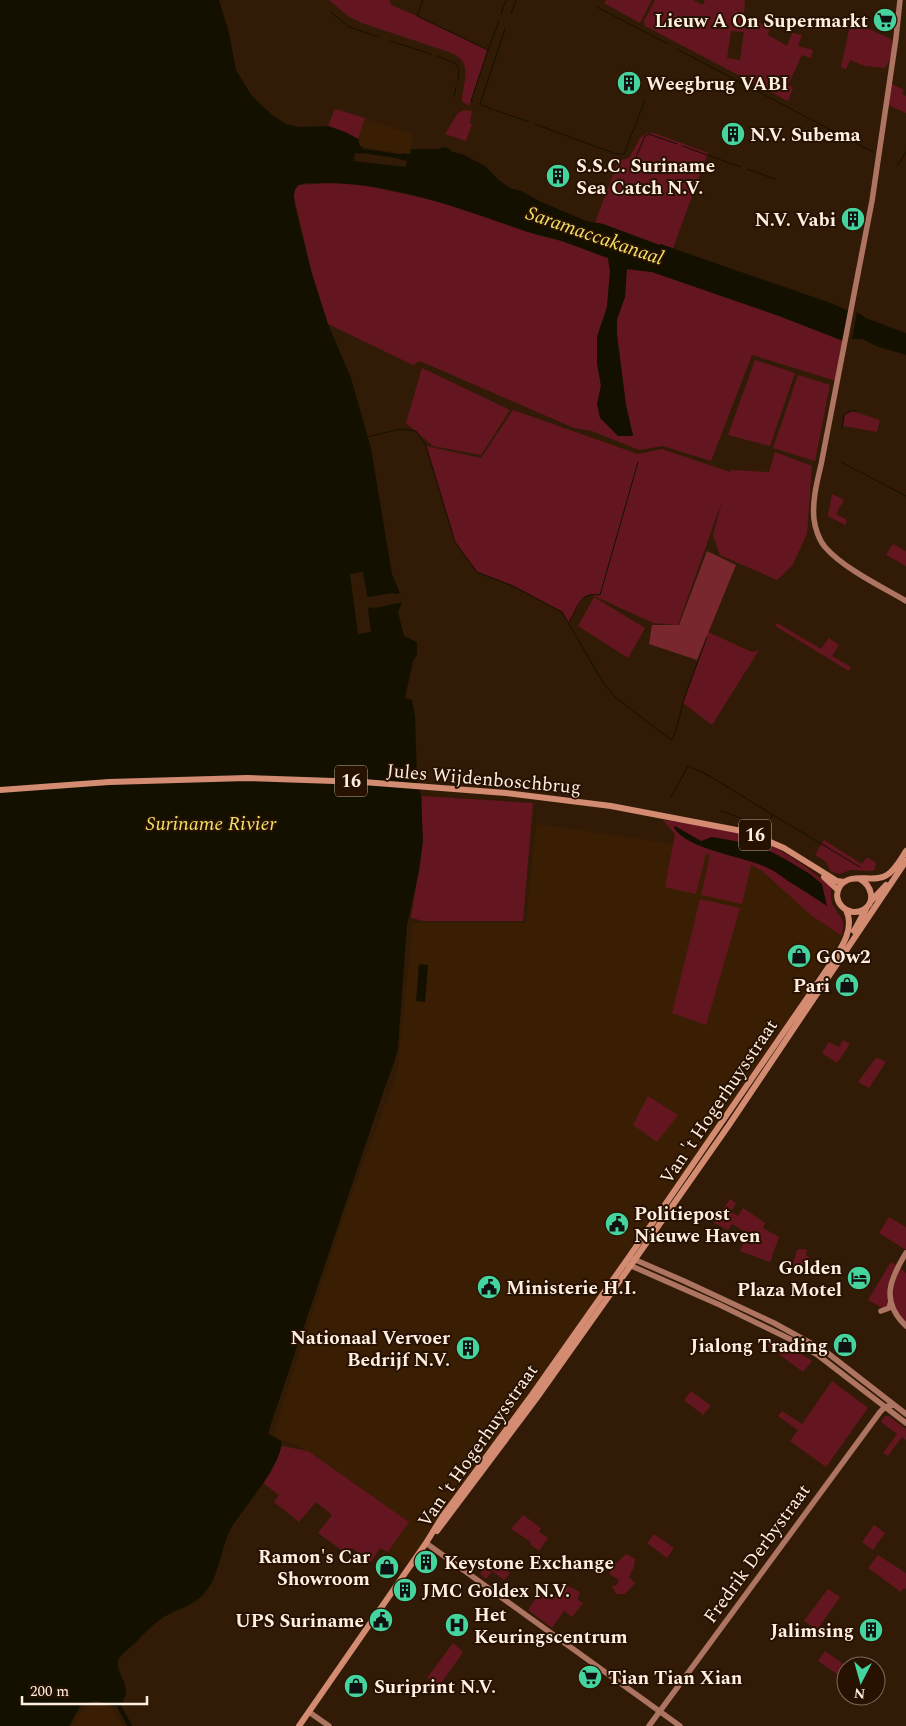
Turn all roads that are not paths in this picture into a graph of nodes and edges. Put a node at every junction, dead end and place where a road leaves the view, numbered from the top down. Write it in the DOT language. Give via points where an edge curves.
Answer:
graph roads {
  1 [pos="900,0"];
  2 [pos="906,601"];
  3 [pos="0,790"];
  4 [pos="906,851"];
  5 [pos="906,861"];
  6 [pos="805,862"];
  7 [pos="896,875"];
  8 [pos="860,879"];
  9 [pos="844,882"];
  10 [pos="838,890"];
  11 [pos="868,906"];
  12 [pos="846,910"];
  13 [pos="846,950"];
  14 [pos="906,1253"];
  15 [pos="630,1261"];
  16 [pos="684,1281"];
  17 [pos="681,1288"];
  18 [pos="891,1300"];
  19 [pos="882,1311"];
  20 [pos="906,1326"];
  21 [pos="893,1405"];
  22 [pos="885,1407"];
  23 [pos="906,1414"];
  24 [pos="906,1423"];
  25 [pos="426,1543"];
  26 [pos="659,1711"];
  27 [pos="309,1712"];
  28 [pos="298,1726"];
  29 [pos="329,1726"];
  30 [pos="649,1726"];
  31 [pos="680,1726"];
  1 -- 2 [label="main road" via="872,201 814,499 815,526 824,546 846,565"];
  3 -- 6 [label="main road, Jules Wijdenboschbrug / 16" via="82,783 247,778 420,785 545,797 700,822 747,832"];
  4 -- 8 [label="main road" via="885,877"];
  5 -- 7 [label="main road, Van 't Hogerhuysstraat"];
  6 -- 9 [label="main road, Jules Wijdenboschbrug / 16" via="836,881"];
  6 -- 10 [label="main road, Jules Wijdenboschbrug / 16"];
  7 -- 11 [label="main road, Van 't Hogerhuysstraat"];
  7 -- 13 [label="main road, Van 't Hogerhuysstraat / 16"];
  8 -- 9 [label="main road" via="851,878"];
  8 -- 11 [label="main road" via="870,889"];
  9 -- 10 [label="main road"];
  10 -- 12 [label="main road, 16" via="838,900"];
  11 -- 12 [label="main road" via="857,912"];
  11 -- 13 [label="main road, Van 't Hogerhuysstraat"];
  12 -- 15 [label="main road, Van 't Hogerhuysstraat / 16" via="850,922 844,943"];
  13 -- 15 [label="main road, Van 't Hogerhuysstraat / 16" via="729,1125"];
  14 -- 18 [label="main road" via="893,1275"];
  15 -- 16 [label="main road"];
  15 -- 17 [label="main road"];
  15 -- 25 [label="main road, Van 't Hogerhuysstraat / 16" via="533,1398 442,1516"];
  16 -- 17 [label="main road"];
  16 -- 21 [label="main road" via="826,1351"];
  17 -- 22 [label="main road" via="798,1343 820,1356"];
  18 -- 19 [label="main road" via="889,1308"];
  18 -- 20 [label="main road"];
  21 -- 22 [label="main road"];
  21 -- 23 [label="main road"];
  22 -- 24 [label="main road"];
  22 -- 26 [label="main road, Fredrik Derbystraat"];
  25 -- 26 [label="main road"];
  25 -- 27 [label="main road, 16"];
  26 -- 30 [label="main road, Fredrik Derbystraat"];
  26 -- 31 [label="main road"];
  27 -- 28 [label="main road, 16"];
  27 -- 29 [label="main road"];
}
